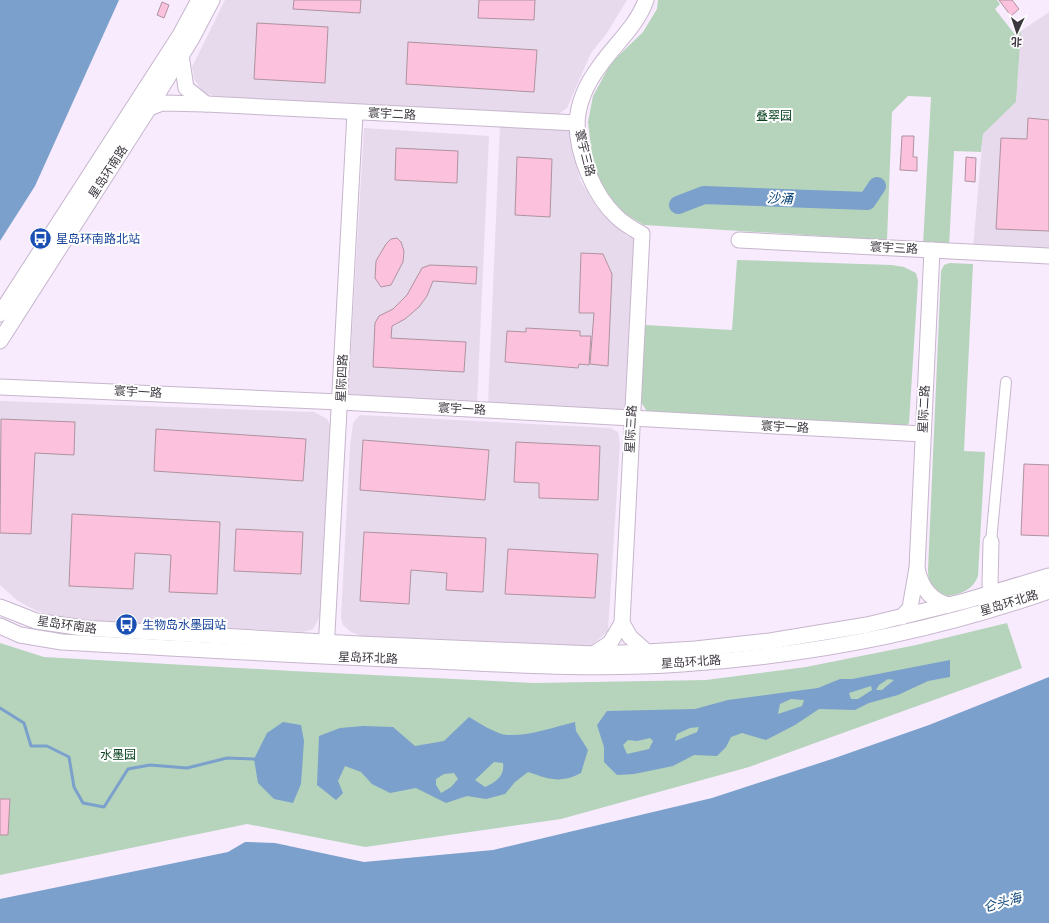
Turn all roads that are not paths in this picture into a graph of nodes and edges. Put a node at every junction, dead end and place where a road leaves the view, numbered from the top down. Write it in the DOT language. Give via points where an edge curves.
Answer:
graph roads {
  1 [pos="199,0"];
  2 [pos="212,0"];
  3 [pos="646,0"];
  4 [pos="182,55"];
  5 [pos="206,104"];
  6 [pos="149,108"];
  7 [pos="356,113"];
  8 [pos="577,123"];
  9 [pos="642,234"];
  10 [pos="738,240"];
  11 [pos="932,250"];
  12 [pos="1049,256"];
  13 [pos="0,314"];
  14 [pos="0,341"];
  15 [pos="1006,382"];
  16 [pos="4,383"];
  17 [pos="340,402"];
  18 [pos="631,419"];
  19 [pos="923,434"];
  20 [pos="991,542"];
  21 [pos="917,568"];
  22 [pos="1049,576"];
  23 [pos="1049,591"];
  24 [pos="993,601"];
  25 [pos="948,605"];
  26 [pos="0,607"];
  27 [pos="902,617"];
  28 [pos="622,623"];
  29 [pos="0,626"];
  30 [pos="327,649"];
  31 [pos="647,652"];
  32 [pos="594,654"];
  1 -- 13 [label="street, 星岛环南路" via="180,35"];
  2 -- 4 [label="street, 星岛环南路"];
  3 -- 8 [label="street, 寰宇三路" via="622,40 599,66 588,85 580,105"];
  4 -- 5 [label="street" via="186,88"];
  4 -- 6 [label="street, 星岛环南路"];
  5 -- 6 [label="street, 寰宇二路" via="162,103"];
  5 -- 7 [label="street, 寰宇二路"];
  6 -- 14 [label="street, 星岛环南路"];
  7 -- 8 [label="street, 寰宇二路"];
  7 -- 17 [label="street, 星际四路"];
  8 -- 9 [label="street, 寰宇三路" via="582,152 595,188 617,217"];
  9 -- 18 [label="street, 星际三路"];
  10 -- 11 [label="street, 寰宇三路"];
  11 -- 12 [label="street, 寰宇三路"];
  11 -- 19 [label="street, 星际二路"];
  15 -- 20 [label="street"];
  16 -- 17 [label="street, 寰宇一路"];
  17 -- 18 [label="street, 寰宇一路"];
  17 -- 30 [label="street, 星际四路"];
  18 -- 19 [label="street, 寰宇一路"];
  18 -- 28 [label="street, 星际三路"];
  19 -- 21 [label="street, 星际二路"];
  20 -- 24 [label="street" via="990,580"];
  21 -- 25 [label="street, 星际二路" via="921,583 927,592"];
  21 -- 27 [label="street, 星际二路" via="910,608"];
  22 -- 24 [label="street, 星岛环北路"];
  23 -- 24 [label="street, 星岛环北路"];
  24 -- 25 [label="street, 星岛环北路"];
  24 -- 30 [label="street, 星岛环北路" via="937,624 870,639 784,654 682,664 552,666"];
  25 -- 27 [label="street, 星岛环北路"];
  26 -- 30 [label="street, 星岛环南路" via="36,621 83,628"];
  27 -- 31 [label="street, 星岛环北路" via="770,641 695,650"];
  28 -- 31 [label="street" via="630,638"];
  28 -- 32 [label="street, 星际三路" via="610,643"];
  29 -- 30 [label="street, 星岛环南路" via="20,635 62,642"];
  30 -- 32 [label="street, 星岛环北路"];
  31 -- 32 [label="street, 星岛环北路"];
}
